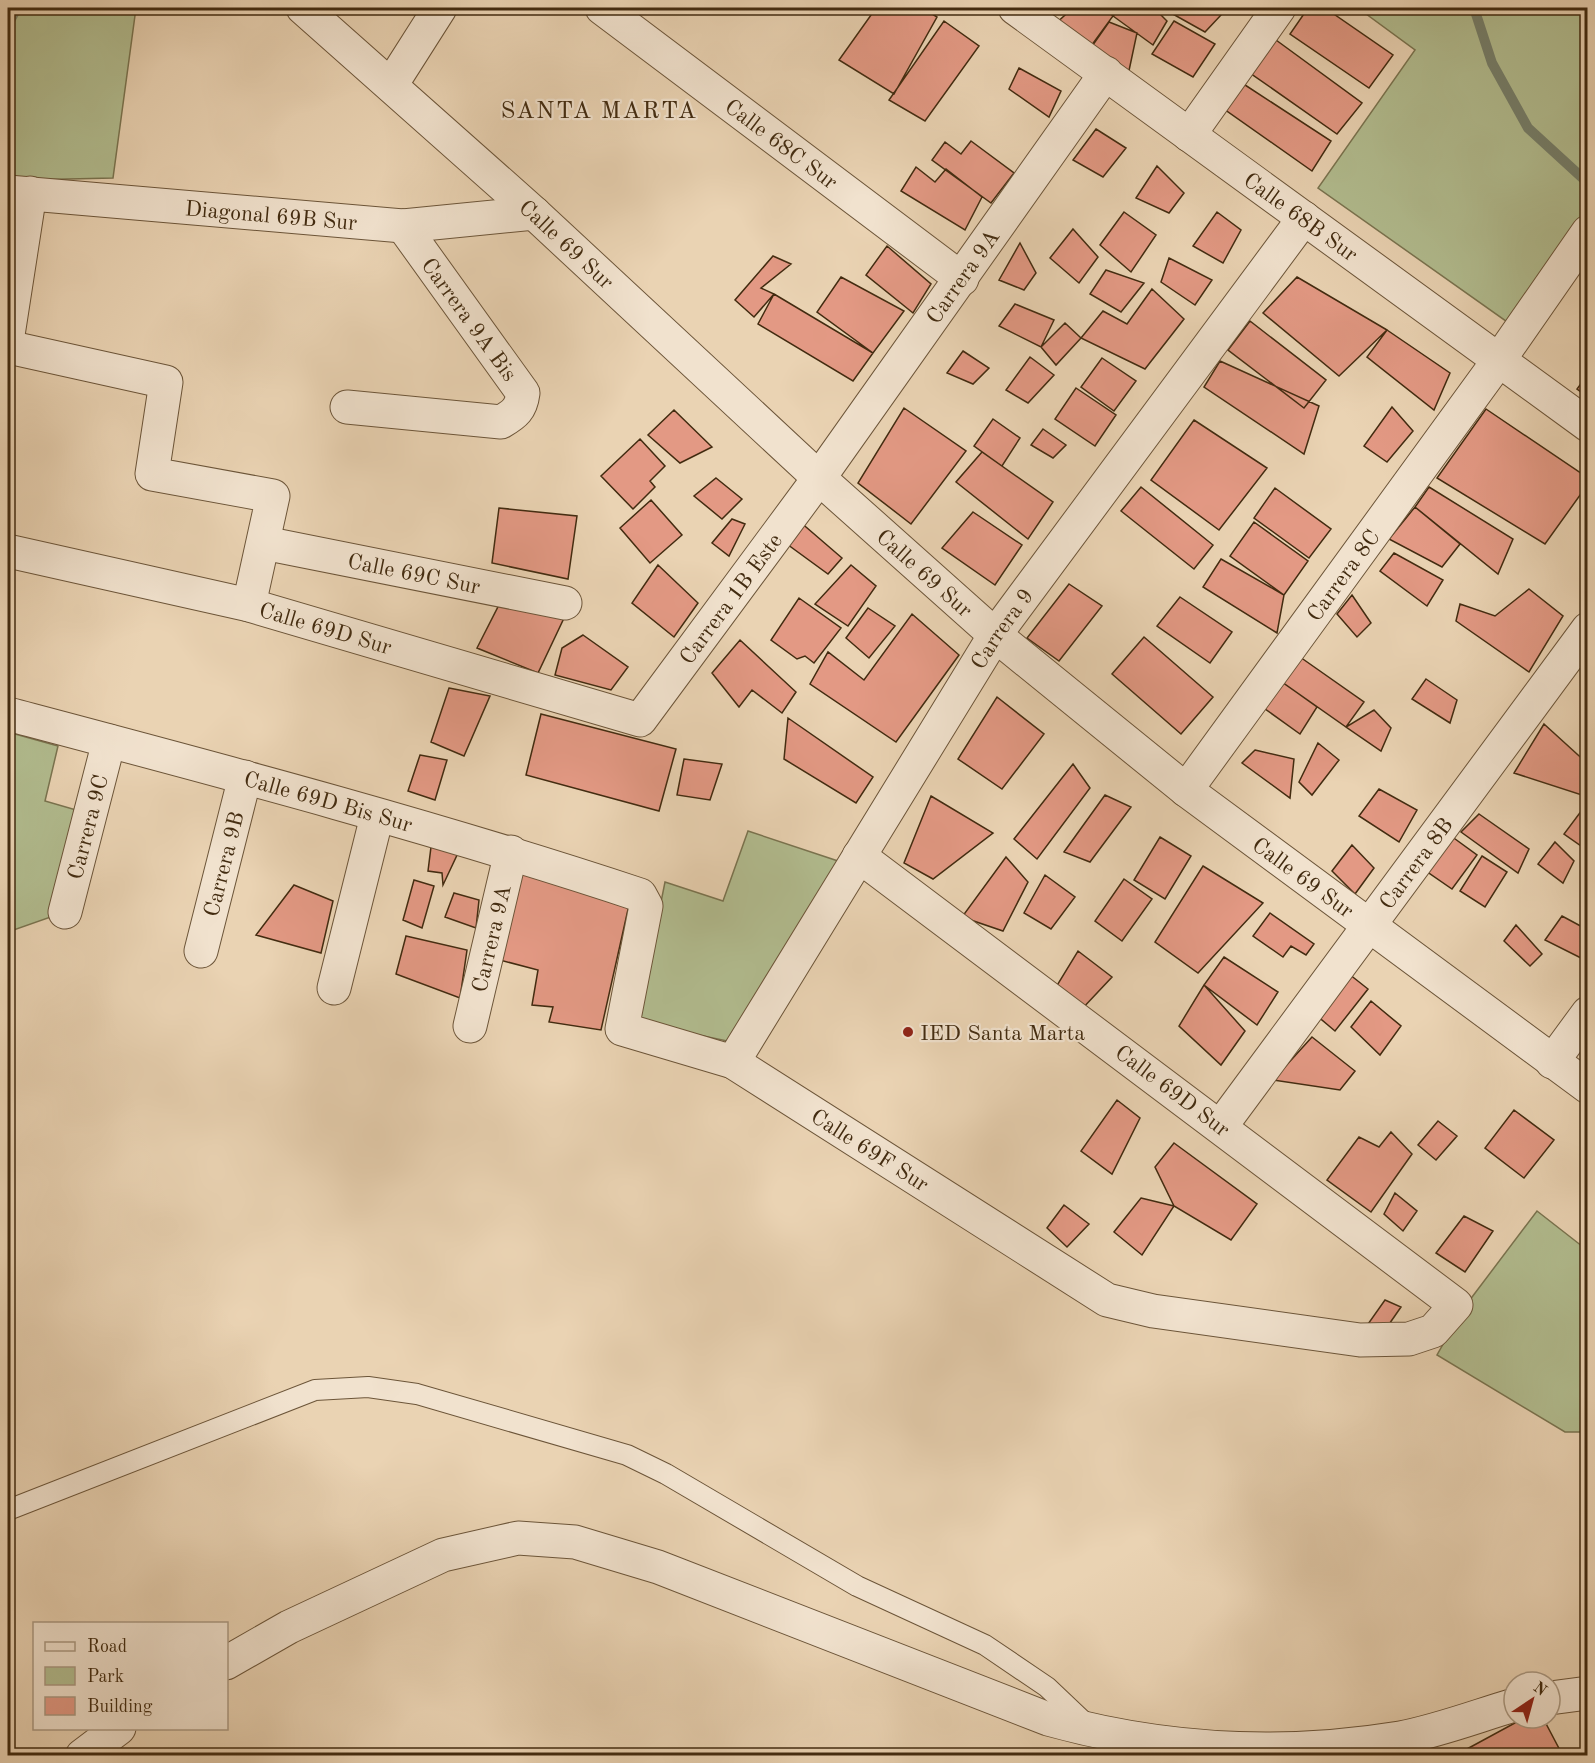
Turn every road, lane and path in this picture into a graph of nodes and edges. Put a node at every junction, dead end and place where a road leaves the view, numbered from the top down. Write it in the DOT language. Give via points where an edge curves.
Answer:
graph roads {
  1 [pos="300,8"];
  2 [pos="440,8"];
  3 [pos="602,8"];
  4 [pos="1015,8"];
  5 [pos="1279,8"];
  6 [pos="1106,74"];
  7 [pos="391,85"];
  8 [pos="1189,135"];
  9 [pos="19,193"];
  10 [pos="534,213"];
  11 [pos="1304,218"];
  12 [pos="403,226"];
  13 [pos="1587,232"];
  14 [pos="962,279"];
  15 [pos="8,335"];
  16 [pos="8,347"];
  17 [pos="1499,360"];
  18 [pos="347,407"];
  19 [pos="1587,425"];
  20 [pos="819,478"];
  21 [pos="264,543"];
  22 [pos="8,551"];
  23 [pos="565,603"];
  24 [pos="249,605"];
  25 [pos="1587,629"];
  26 [pos="994,635"];
  27 [pos="8,714"];
  28 [pos="640,720"];
  29 [pos="109,741"];
  30 [pos="245,777"];
  31 [pos="1186,790"];
  32 [pos="377,816"];
  33 [pos="511,852"];
  34 [pos="859,856"];
  35 [pos="65,912"];
  36 [pos="1368,927"];
  37 [pos="201,951"];
  38 [pos="334,988"];
  39 [pos="1587,1013"];
  40 [pos="470,1026"];
  41 [pos="622,1029"];
  42 [pos="733,1062"];
  43 [pos="1552,1062"];
  44 [pos="1587,1088"];
  45 [pos="1221,1126"];
  46 [pos="1456,1305"];
  47 [pos="8,1510"];
  48 [pos="228,1662"];
  49 [pos="1587,1693"];
  50 [pos="1562,1696"];
  51 [pos="1502,1708"];
  52 [pos="116,1730"];
  53 [pos="1095,1732"];
  54 [pos="82,1755"];
  1 -- 7 [label="street, Calle 69 Sur"];
  2 -- 7 [label="street"];
  3 -- 14 [label="street, Calle 68C Sur"];
  4 -- 6 [label="street, Calle 68B Sur"];
  5 -- 8 [label="street"];
  6 -- 8 [label="street, Calle 68B Sur"];
  6 -- 14 [label="street, Carrera 9A"];
  7 -- 10 [label="street, Calle 69 Sur"];
  8 -- 11 [label="street, Calle 68B Sur"];
  9 -- 12 [label="street, Diagonal 69B Sur"];
  9 -- 15 [label="street"];
  10 -- 12 [label="street, Diagonal 69B Sur"];
  10 -- 20 [label="street, Calle 69 Sur"];
  11 -- 17 [label="street, Calle 68B Sur"];
  11 -- 26 [label="street, Carrera 9"];
  12 -- 18 [label="street, Carrera 9A Bis" via="523,393 521,405 501,422"];
  13 -- 17 [label="street, Carrera 8C"];
  14 -- 20 [label="street, Carrera 9A"];
  16 -- 21 [label="street" via="166,382 152,474 273,496"];
  17 -- 19 [label="street, Calle 68B Sur"];
  17 -- 31 [label="street, Carrera 8C"];
  20 -- 26 [label="street, Calle 69 Sur"];
  20 -- 28 [label="street, Carrera 1B Este"];
  21 -- 23 [label="street, Calle 69C Sur"];
  21 -- 24 [label="street"];
  22 -- 24 [label="street, Calle 69D Sur"];
  24 -- 28 [label="street, Calle 69D Sur"];
  25 -- 36 [label="street, Carrera 8B"];
  26 -- 31 [label="street, Calle 69 Sur"];
  26 -- 34 [label="street, Carrera 9"];
  27 -- 29 [label="street, Calle 69D Bis Sur"];
  29 -- 30 [label="street, Calle 69D Bis Sur"];
  29 -- 35 [label="street, Carrera 9C"];
  30 -- 32 [label="street, Calle 69D Bis Sur"];
  30 -- 37 [label="street, Carrera 9B"];
  31 -- 36 [label="street, Calle 69 Sur"];
  32 -- 33 [label="street, Calle 69D Bis Sur"];
  32 -- 38 [label="street"];
  33 -- 40 [label="street, Carrera 9A"];
  33 -- 41 [label="street, Calle 69D Bis Sur" via="640,895 644,901"];
  34 -- 42 [label="street, Carrera 9"];
  34 -- 45 [label="street, Calle 69D Sur"];
  36 -- 43 [label="street, Calle 69 Sur"];
  36 -- 45 [label="street, Carrera 8B"];
  39 -- 43 [label="street"];
  41 -- 42 [label="street, Calle 69F Sur"];
  42 -- 46 [label="street, Calle 69F Sur" via="1107,1300 1154,1311 1360,1340 1409,1339 1433,1330"];
  43 -- 44 [label="street, Calle 69 Sur"];
  45 -- 46 [label="street, Calle 69D Sur"];
  47 -- 53 [label="lane" via="315,1390 368,1387 417,1394 627,1455 666,1474 857,1586 985,1645 1047,1687"];
  48 -- 53 [label="street" via="289,1627 443,1555 518,1538 575,1542 658,1567 1048,1719"];
  49 -- 50 [label="street"];
  51 -- 53 [label="street" via="1402,1737 1308,1750 1189,1747"];
  52 -- 54 [label="street"];
}
